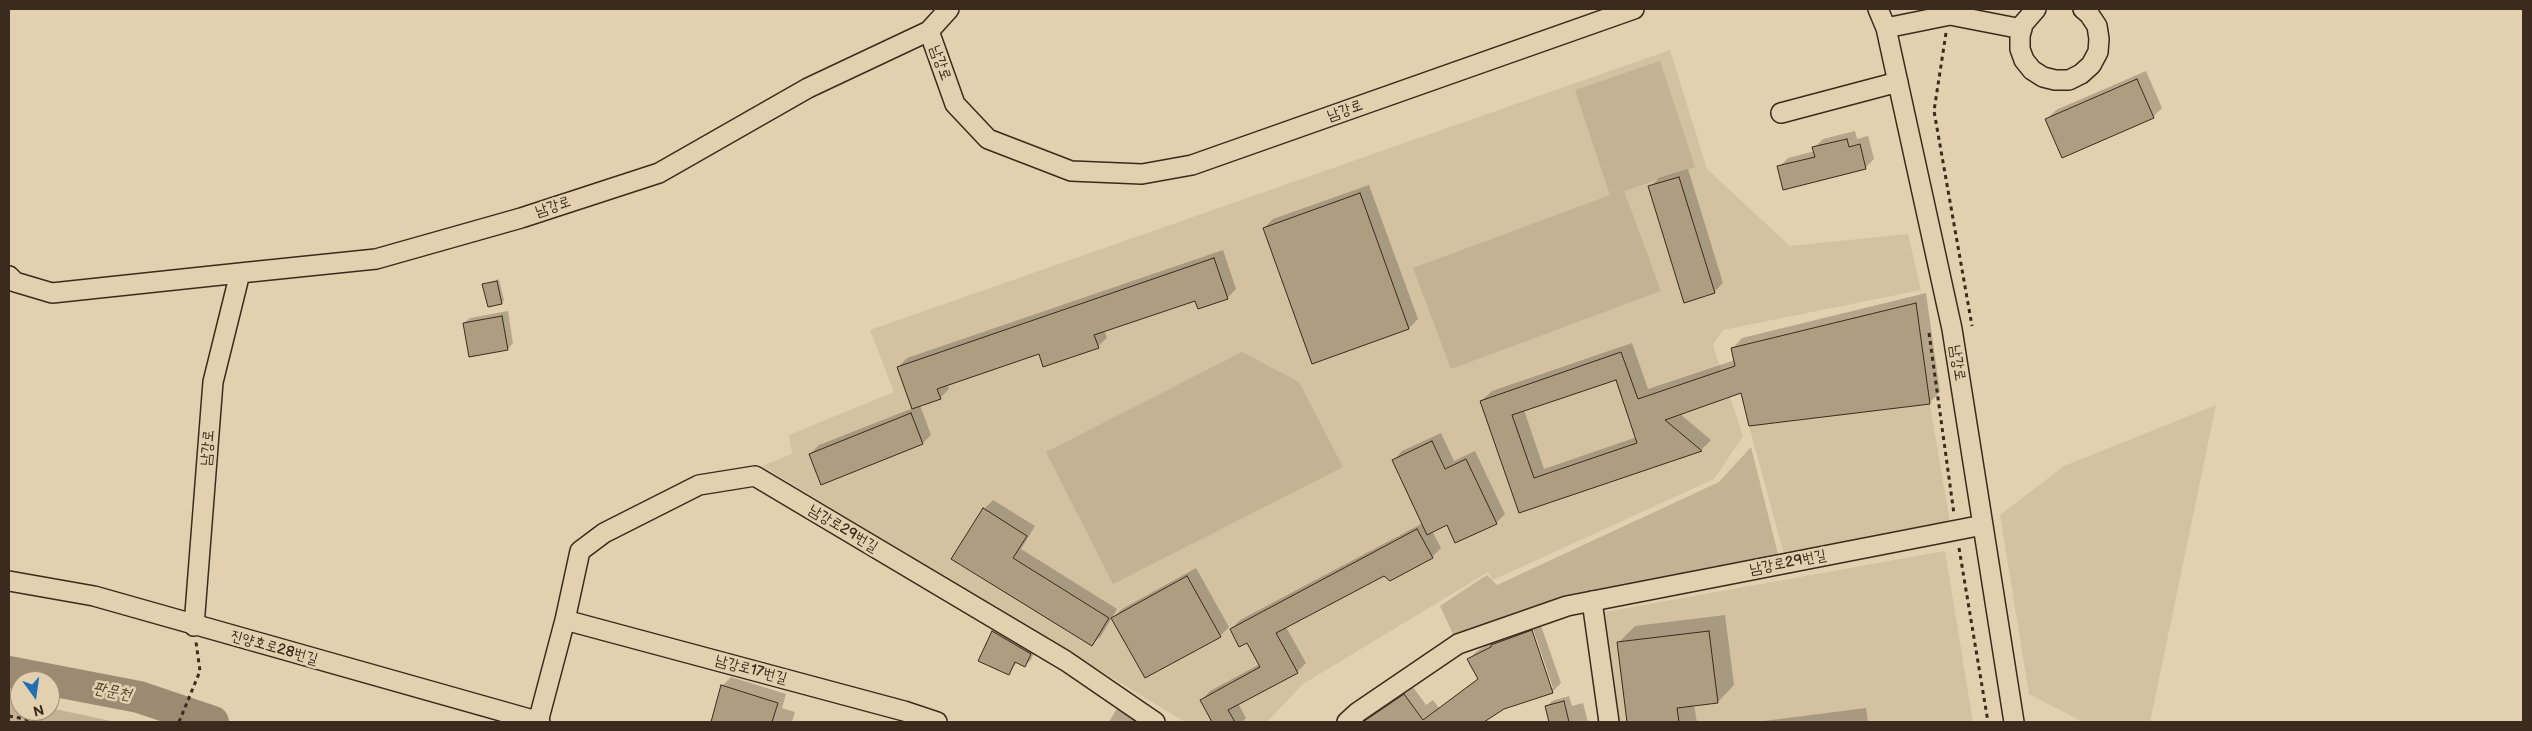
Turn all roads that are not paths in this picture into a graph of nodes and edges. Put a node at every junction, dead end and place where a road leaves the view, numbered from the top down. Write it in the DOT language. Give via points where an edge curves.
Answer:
graph roads {
  1 [pos="949,9"];
  2 [pos="1634,9"];
  3 [pos="1878,9"];
  4 [pos="2036,9"];
  5 [pos="2083,9"];
  6 [pos="1886,28"];
  7 [pos="2022,29"];
  8 [pos="929,31"];
  9 [pos="1898,82"];
  10 [pos="1782,113"];
  11 [pos="240,273"];
  12 [pos="9,276"];
  13 [pos="1983,525"];
  14 [pos="9,580"];
  15 [pos="1592,601"];
  16 [pos="565,620"];
  17 [pos="194,626"];
  18 [pos="539,722"];
  19 [pos="936,722"];
  20 [pos="1155,722"];
  21 [pos="1348,722"];
  22 [pos="1609,722"];
  23 [pos="2014,722"];
  1 -- 8 [label="street"];
  2 -- 8 [label="street, 남강로" via="1192,164 1142,174 1071,171 988,139 955,104"];
  3 -- 6 [label="street, 남강로"];
  4 -- 7 [label="street"];
  5 -- 7 [label="street" via="2096,26 2098,52 2091,65 2069,80 2043,77 2032,70 2020,49"];
  6 -- 7 [label="street" via="1950,15"];
  6 -- 9 [label="street, 남강로"];
  8 -- 11 [label="street, 남강로" via="808,88 659,173 521,218 376,259"];
  9 -- 10 [label="street"];
  9 -- 13 [label="street, 남강로" via="1952,329"];
  11 -- 12 [label="street, 남강로" via="52,293 15,282"];
  11 -- 17 [label="street, 남강로" via="213,382"];
  13 -- 15 [label="street, 남강로29번길"];
  13 -- 23 [label="street, 남강로"];
  14 -- 17 [label="street, 진양호로28번길" via="94,596"];
  15 -- 21 [label="street, 남강로29번길" via="1567,606 1458,644"];
  15 -- 22 [label="street"];
  16 -- 18 [label="street, 남강로29번길"];
  16 -- 19 [label="street, 남강로17번길"];
  16 -- 20 [label="street, 남강로29번길" via="580,551 604,533 699,485 755,476 1066,661"];
  17 -- 18 [label="street, 진양호로28번길"];
}
